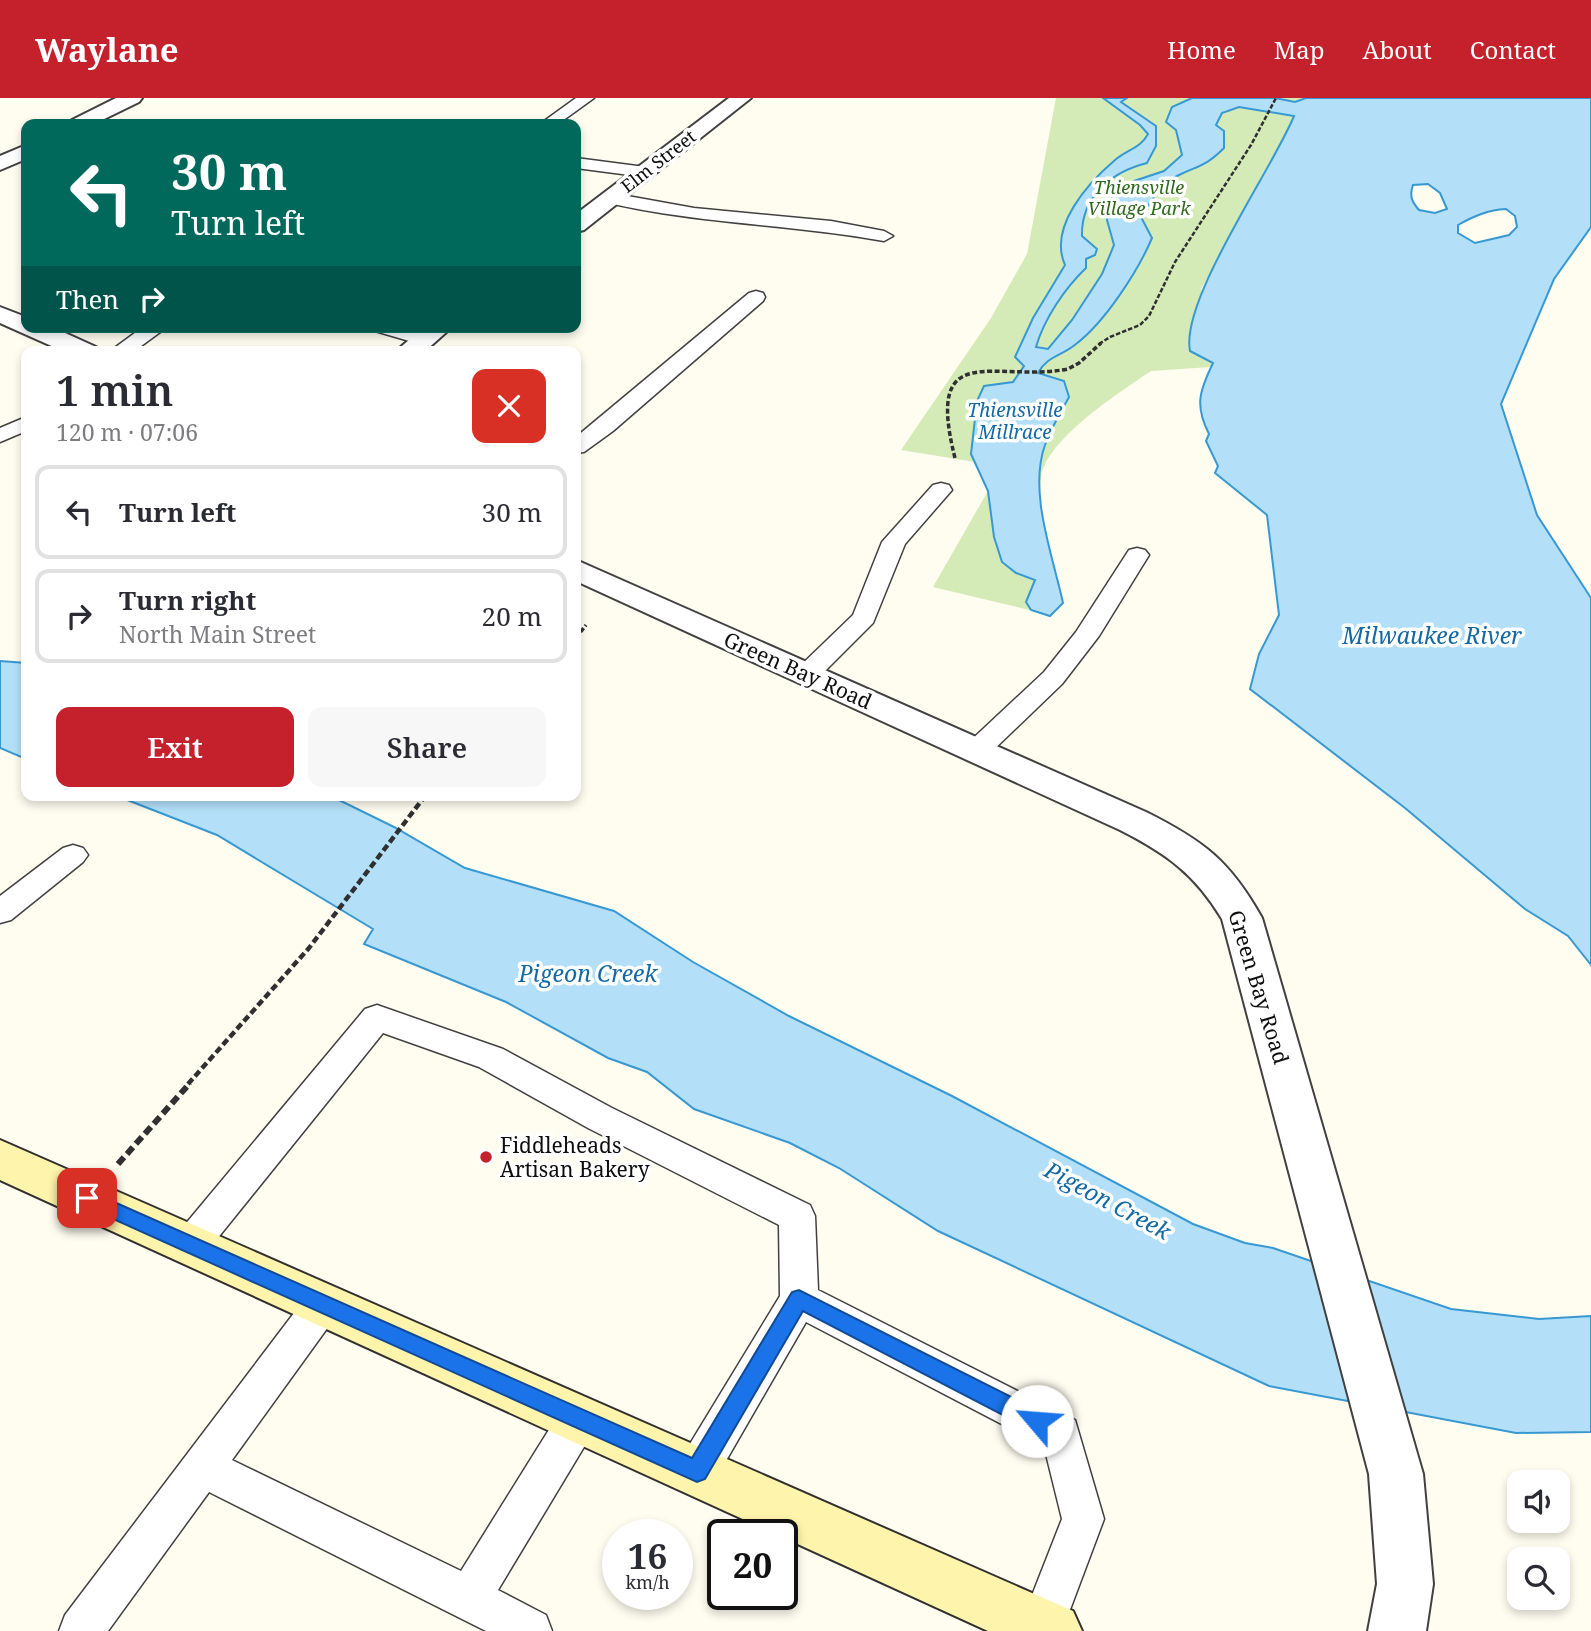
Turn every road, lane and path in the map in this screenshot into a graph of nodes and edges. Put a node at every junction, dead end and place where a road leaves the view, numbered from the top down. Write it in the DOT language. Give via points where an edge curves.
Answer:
graph roads {
  1 [pos="132,98"];
  2 [pos="586,98"];
  3 [pos="741,98"];
  4 [pos="1276,98"];
  5 [pos="89,119"];
  6 [pos="555,119"];
  7 [pos="21,154"];
  8 [pos="0,164"];
  9 [pos="581,164"];
  10 [pos="581,171"];
  11 [pos="638,177"];
  12 [pos="611,198"];
  13 [pos="581,221"];
  14 [pos="884,236"];
  15 [pos="756,297"];
  16 [pos="0,314"];
  17 [pos="21,323"];
  18 [pos="44,333"];
  19 [pos="148,333"];
  20 [pos="401,333"];
  21 [pos="424,340"];
  22 [pos="73,346"];
  23 [pos="128,346"];
  24 [pos="21,426"];
  25 [pos="0,436"];
  26 [pos="581,443"];
  27 [pos="941,490"];
  28 [pos="1136,555"];
  29 [pos="581,571"];
  30 [pos="586,625"];
  31 [pos="581,632"];
  32 [pos="807,674"];
  33 [pos="977,750"];
  34 [pos="421,801"];
  35 [pos="73,855"];
  36 [pos="0,912"];
  37 [pos="0,1159"];
  38 [pos="87,1198"];
  39 [pos="191,1244"];
  40 [pos="799,1299"];
  41 [pos="323,1304"];
  42 [pos="579,1418"];
  43 [pos="202,1467"];
  44 [pos="697,1471"];
  45 [pos="470,1598"];
  46 [pos="1047,1628"];
  47 [pos="81,1631"];
  48 [pos="530,1631"];
  49 [pos="1397,1631"];
  1 -- 5 [label="street"];
  2 -- 6 [label="lane"];
  3 -- 11 [label="street, Elm Street"];
  4 -- 27 [label="path" via="1253,141 1190,231 1150,317 1108,338 1066,369 980,370 956,381 946,392 947,431 958,470"];
  7 -- 8 [label="street"];
  9 -- 11 [label="lane"];
  10 -- 11 [label="lane"];
  11 -- 12 [label="street, Elm Street"];
  12 -- 13 [label="street, Elm Street"];
  12 -- 14 [label="lane"];
  15 -- 26 [label="lane"];
  16 -- 17 [label="street"];
  18 -- 22 [label="street"];
  19 -- 23 [label="lane"];
  20 -- 21 [label="lane"];
  24 -- 25 [label="lane"];
  27 -- 32 [label="lane" via="894,542 864,618"];
  28 -- 33 [label="lane" via="1086,636 1053,678"];
  29 -- 32 [label="street, Green Bay Road"];
  30 -- 31 [label="path"];
  32 -- 33 [label="street, Green Bay Road"];
  33 -- 49 [label="street, Green Bay Road" via="1193,854 1211,871 1242,918 1396,1474 1405,1584"];
  34 -- 38 [label="path" via="309,948"];
  35 -- 36 [label="lane"];
  37 -- 38 [label="main road"];
  38 -- 39 [label="main road"];
  39 -- 40 [label="lane" via="377,1018 491,1058 797,1216"];
  39 -- 41 [label="main road"];
  40 -- 44 [label="lane"];
  40 -- 46 [label="lane" via="1061,1434 1083,1519"];
  41 -- 42 [label="main road"];
  41 -- 43 [label="lane"];
  42 -- 44 [label="main road"];
  42 -- 45 [label="lane"];
  43 -- 45 [label="lane"];
  43 -- 47 [label="lane"];
  44 -- 46 [label="main road"];
  45 -- 48 [label="lane"];
}
